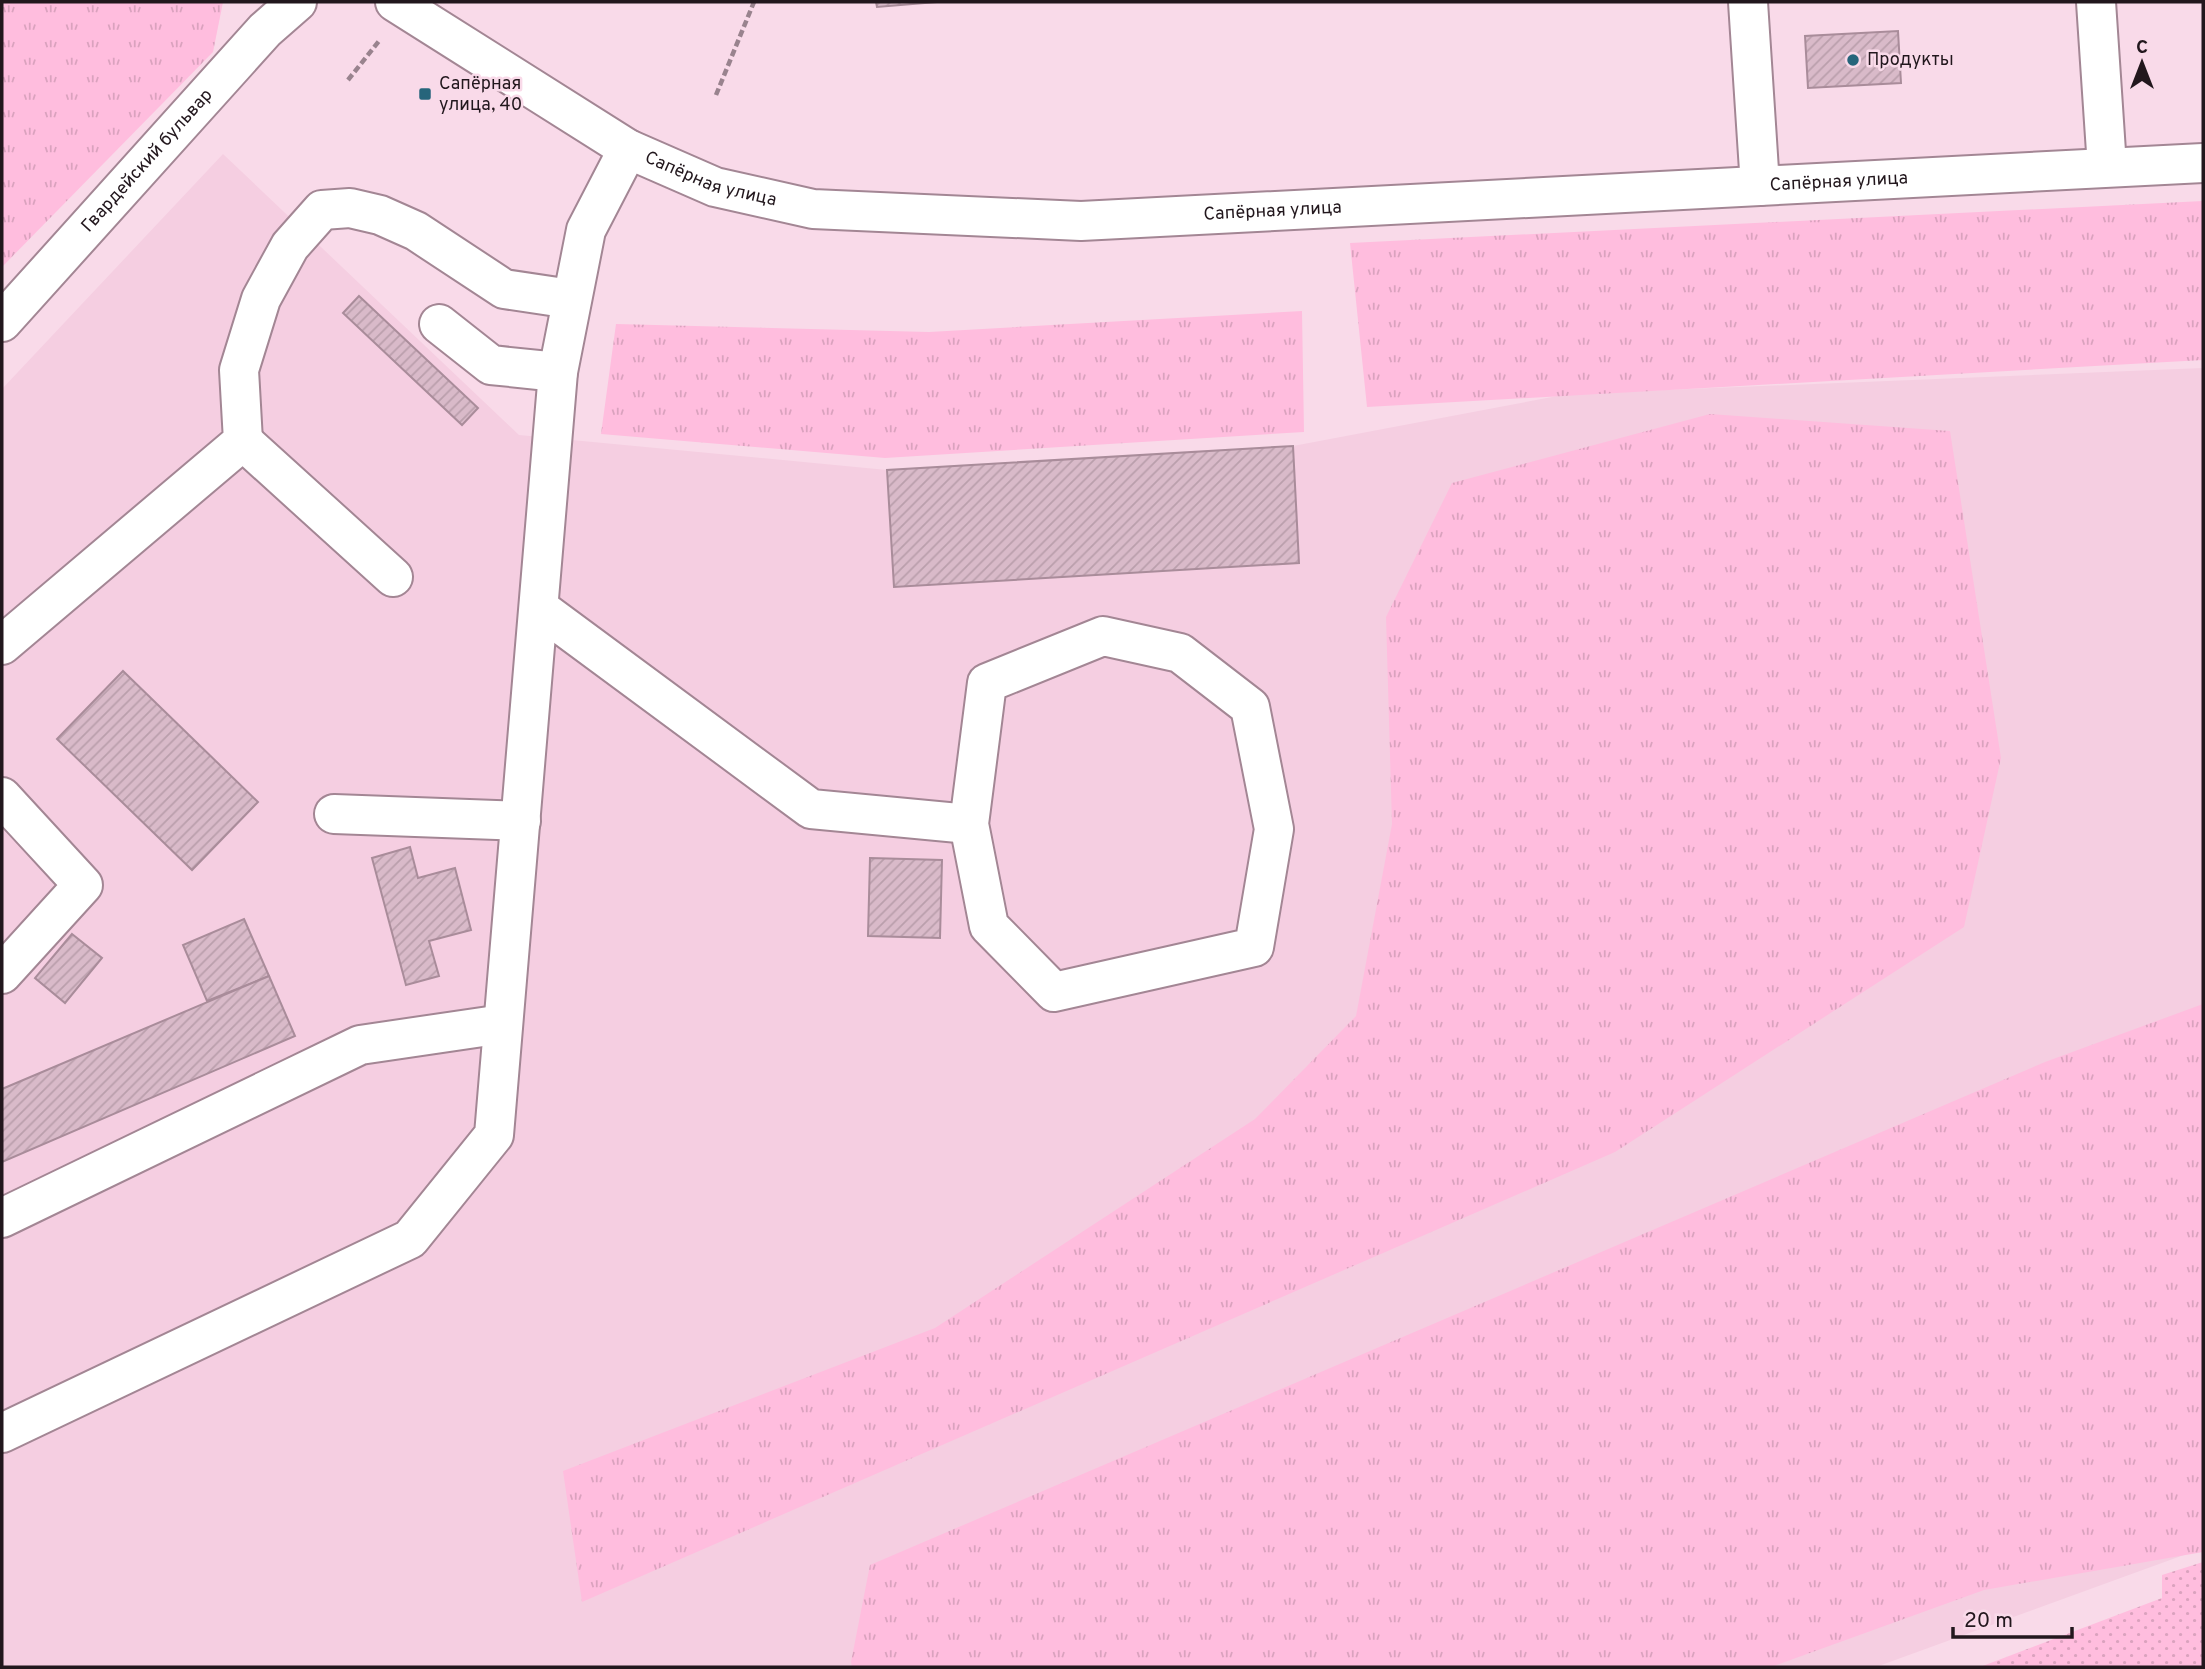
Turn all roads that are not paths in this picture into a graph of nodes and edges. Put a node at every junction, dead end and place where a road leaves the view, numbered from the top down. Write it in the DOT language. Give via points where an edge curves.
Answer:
graph roads {
  1 [pos="297,2"];
  2 [pos="395,2"];
  3 [pos="1748,2"];
  4 [pos="2096,2"];
  5 [pos="628,149"];
  6 [pos="2203,163"];
  7 [pos="2107,167"];
  8 [pos="1760,186"];
  9 [pos="571,299"];
  10 [pos="2,322"];
  11 [pos="439,324"];
  12 [pos="558,372"];
  13 [pos="243,441"];
  14 [pos="393,578"];
  15 [pos="539,608"];
  16 [pos="2,645"];
  17 [pos="2,797"];
  18 [pos="334,814"];
  19 [pos="521,821"];
  20 [pos="969,824"];
  21 [pos="2,974"];
  22 [pos="503,1024"];
  23 [pos="2,1218"];
  24 [pos="2,1433"];
  1 -- 10 [label="street, Гвардейский бульвар" via="265,30"];
  2 -- 5 [label="street, Сапёрная улица"];
  3 -- 8 [label="street"];
  4 -- 7 [label="street"];
  5 -- 8 [label="street, Сапёрная улица" via="715,187 813,209 1081,221"];
  5 -- 9 [label="street" via="586,230"];
  6 -- 7 [label="street, Сапёрная улица"];
  7 -- 8 [label="street, Сапёрная улица"];
  9 -- 12 [label="street"];
  9 -- 13 [label="street" via="504,289 416,231 380,215 350,208 322,210 290,246 261,299 239,370"];
  11 -- 12 [label="street" via="491,365"];
  12 -- 15 [label="street"];
  13 -- 14 [label="street"];
  13 -- 16 [label="street"];
  15 -- 19 [label="street"];
  15 -- 20 [label="street" via="811,809"];
  17 -- 21 [label="street" via="83,885"];
  18 -- 19 [label="street"];
  19 -- 22 [label="street"];
  20 -- 20 [label="street" via="989,926 1054,992 1254,947 1274,829 1250,707 1180,653 1103,636 987,682"];
  22 -- 23 [label="street" via="360,1045"];
  22 -- 24 [label="street" via="494,1135 410,1239"];
}
